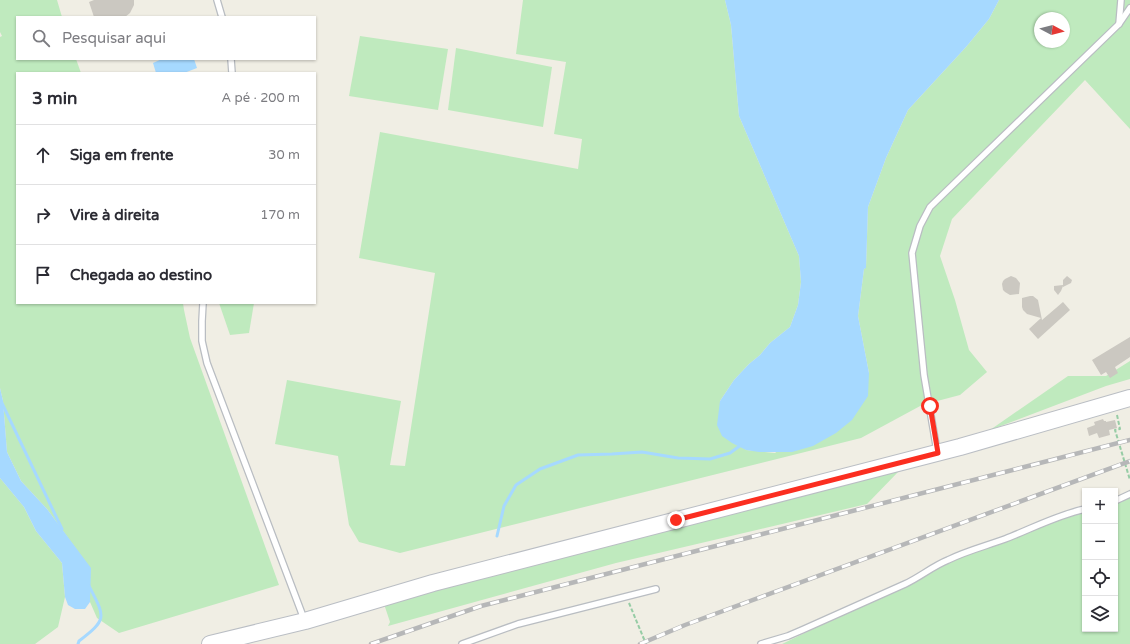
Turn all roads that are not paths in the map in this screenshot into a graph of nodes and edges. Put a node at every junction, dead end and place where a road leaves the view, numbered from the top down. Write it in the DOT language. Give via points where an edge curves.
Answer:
graph roads {
  1 [pos="217,0"];
  2 [pos="1121,0"];
  3 [pos="1130,8"];
  4 [pos="222,16"];
  5 [pos="1119,24"];
  6 [pos="231,60"];
  7 [pos="232,72"];
  8 [pos="203,304"];
  9 [pos="1130,398"];
  10 [pos="938,453"];
  11 [pos="1130,494"];
  12 [pos="1118,500"];
  13 [pos="1082,510"];
  14 [pos="656,589"];
  15 [pos="305,621"];
  16 [pos="210,644"];
  17 [pos="462,644"];
  18 [pos="761,644"];
  1 -- 4 [label="lane"];
  2 -- 5 [label="lane"];
  3 -- 5 [label="lane"];
  5 -- 10 [label="lane" via="930,207 920,226 912,253 924,375"];
  6 -- 7 [label="lane"];
  8 -- 15 [label="lane" via="202,341 207,363"];
  9 -- 10 [label="street"];
  10 -- 15 [label="street" via="433,583"];
  11 -- 12 [label="lane"];
  13 -- 18 [label="lane" via="951,558 914,580 788,636"];
  14 -- 17 [label="lane" via="518,624"];
  15 -- 16 [label="street"];
}
